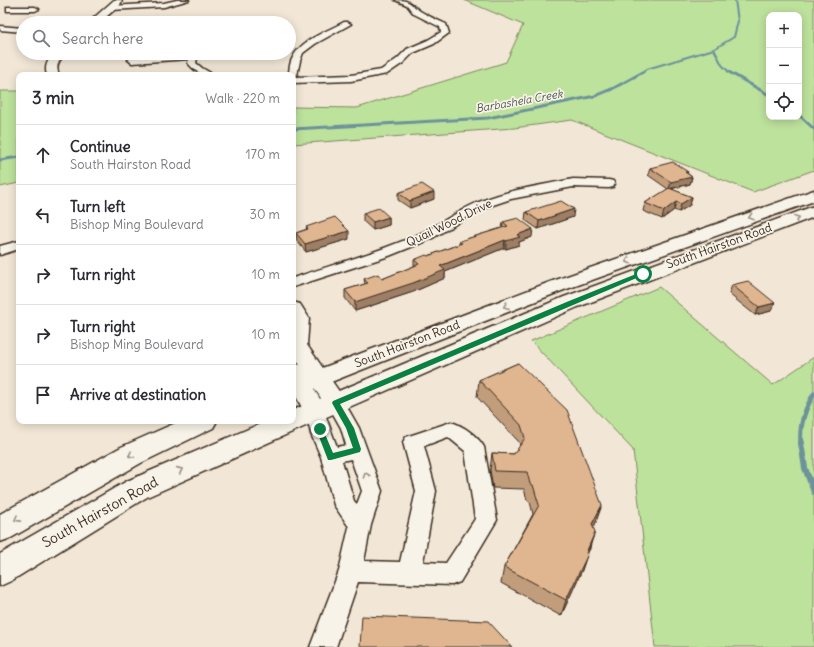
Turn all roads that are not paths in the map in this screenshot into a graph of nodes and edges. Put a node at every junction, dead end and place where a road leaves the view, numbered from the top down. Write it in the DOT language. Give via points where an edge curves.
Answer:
graph roads {
  1 [pos="16,0"];
  2 [pos="104,0"];
  3 [pos="118,0"];
  4 [pos="186,0"];
  5 [pos="398,0"];
  6 [pos="10,8"];
  7 [pos="110,8"];
  8 [pos="35,9"];
  9 [pos="2,12"];
  10 [pos="101,16"];
  11 [pos="347,24"];
  12 [pos="0,28"];
  13 [pos="16,29"];
  14 [pos="296,56"];
  15 [pos="53,60"];
  16 [pos="192,60"];
  17 [pos="295,60"];
  18 [pos="52,72"];
  19 [pos="203,72"];
  20 [pos="293,72"];
  21 [pos="296,80"];
  22 [pos="609,184"];
  23 [pos="814,195"];
  24 [pos="814,211"];
  25 [pos="16,246"];
  26 [pos="0,251"];
  27 [pos="296,282"];
  28 [pos="296,313"];
  29 [pos="302,381"];
  30 [pos="336,403"];
  31 [pos="300,418"];
  32 [pos="198,424"];
  33 [pos="286,424"];
  34 [pos="357,449"];
  35 [pos="331,457"];
  36 [pos="360,525"];
  37 [pos="0,529"];
  38 [pos="0,571"];
  39 [pos="350,571"];
  40 [pos="409,573"];
  41 [pos="323,647"];
  1 -- 6 [label="street"];
  2 -- 7 [label="street"];
  3 -- 7 [label="street"];
  4 -- 7 [label="street" via="164,5"];
  5 -- 21 [label="street" via="409,4 416,12 443,26 445,33 410,52 384,72 351,78"];
  6 -- 8 [label="street"];
  6 -- 9 [label="street"];
  7 -- 10 [label="street"];
  11 -- 14 [label="street" via="306,46"];
  12 -- 13 [label="street"];
  15 -- 18 [label="street"];
  16 -- 19 [label="street" via="192,63"];
  17 -- 20 [label="street"];
  22 -- 27 [label="street, Quail Wood Drive" via="573,182 489,202 426,236 384,253"];
  23 -- 29 [label="main road, South Hairston Road, one-way" via="557,286"];
  30 -- 24 [label="main road, South Hairston Road, one-way" via="585,296"];
  25 -- 26 [label="street"];
  28 -- 29 [label="street" via="299,318 297,345"];
  29 -- 30 [label="street"];
  29 -- 31 [label="street"];
  30 -- 31 [label="main road, South Hairston Road"];
  30 -- 34 [label="street" via="350,428"];
  31 -- 35 [label="street" via="321,434"];
  32 -- 37 [label="main road, one-way" via="131,455"];
  38 -- 33 [label="main road, South Hairston Road, one-way" via="137,489"];
  34 -- 35 [label="street"];
  36 -- 34 [label="street, one-way" via="372,492"];
  35 -- 36 [label="street" via="345,506"];
  36 -- 39 [label="street"];
  39 -- 40 [label="street"];
  39 -- 41 [label="street"];
  40 -- 40 [label="street" via="452,574 486,520 474,447 451,429 414,442 426,491"];
}
